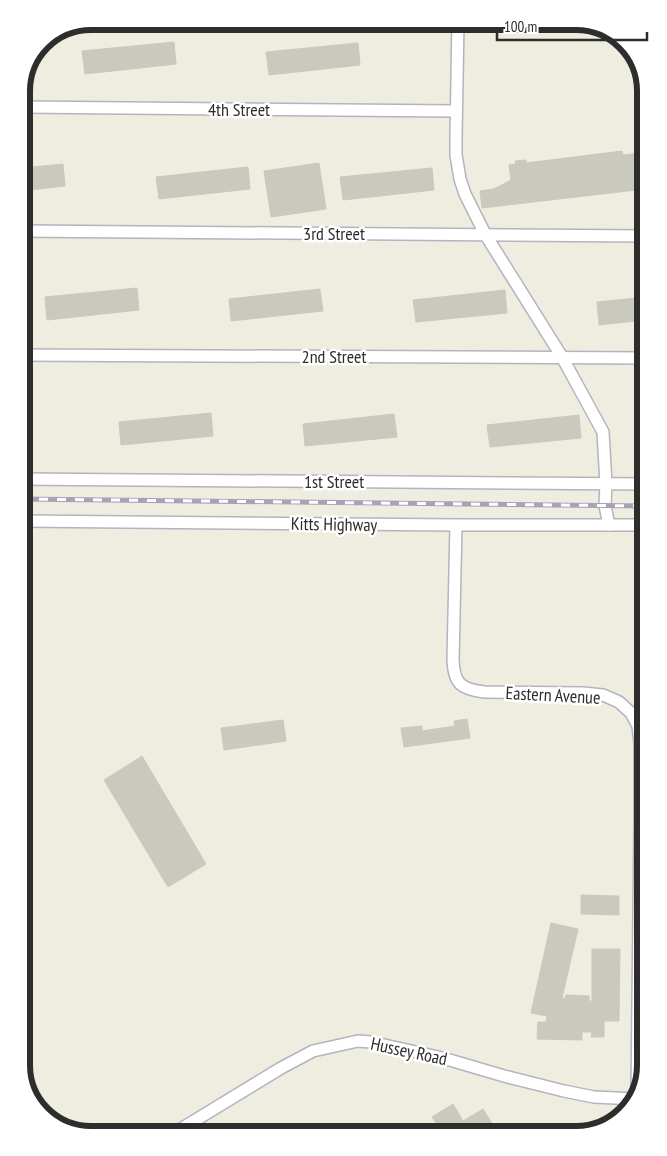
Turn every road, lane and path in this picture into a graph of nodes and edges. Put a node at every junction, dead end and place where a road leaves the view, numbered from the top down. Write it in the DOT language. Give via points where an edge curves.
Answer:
graph roads {
  1 [pos="458,30"];
  2 [pos="30,107"];
  3 [pos="456,111"];
  4 [pos="30,231"];
  5 [pos="485,234"];
  6 [pos="637,236"];
  7 [pos="30,355"];
  8 [pos="562,357"];
  9 [pos="637,358"];
  10 [pos="30,479"];
  11 [pos="606,484"];
  12 [pos="637,484"];
  13 [pos="30,520"];
  14 [pos="456,525"];
  15 [pos="609,525"];
  16 [pos="637,525"];
  17 [pos="637,724"];
  18 [pos="627,1099"];
  19 [pos="186,1126"];
  1 -- 3 [label="street"];
  2 -- 3 [label="street, 4th Street"];
  3 -- 5 [label="street" via="456,155 460,179"];
  4 -- 5 [label="street, 3rd Street"];
  5 -- 6 [label="street, 3rd Street"];
  5 -- 8 [label="street"];
  7 -- 8 [label="street, 2nd Street"];
  8 -- 9 [label="street, 2nd Street"];
  8 -- 11 [label="street" via="603,432"];
  10 -- 11 [label="street, 1st Street"];
  11 -- 12 [label="street, 1st Street"];
  11 -- 15 [label="street" via="605,506"];
  13 -- 14 [label="street, Kitts Highway"];
  14 -- 15 [label="street, Kitts Highway"];
  14 -- 17 [label="street, Eastern Avenue" via="453,660 458,682 468,690 484,692 603,695 619,702"];
  15 -- 16 [label="street, Kitts Highway"];
  18 -- 19 [label="street, Hussey Road" via="564,1091 443,1058 358,1041 314,1051"];
}
